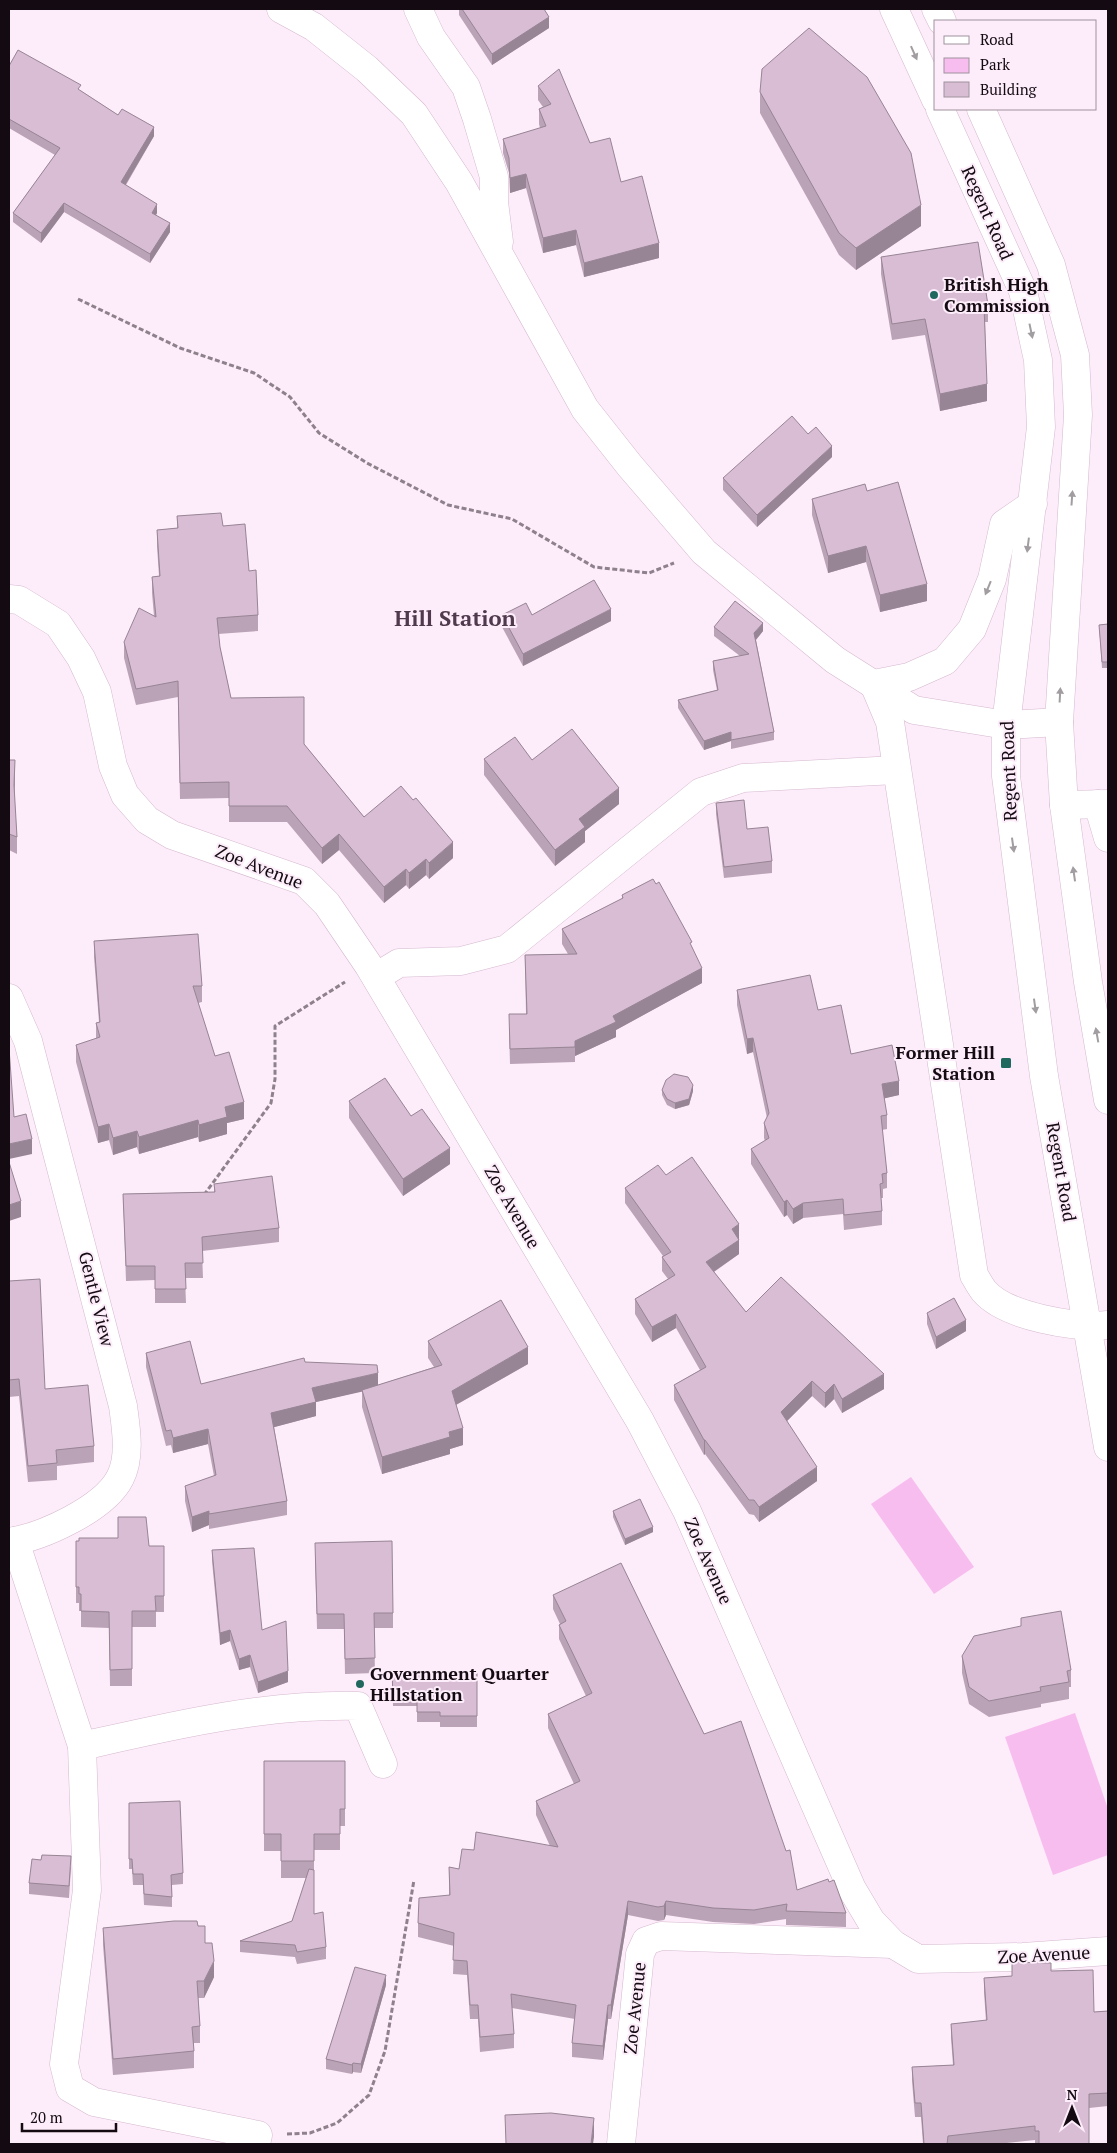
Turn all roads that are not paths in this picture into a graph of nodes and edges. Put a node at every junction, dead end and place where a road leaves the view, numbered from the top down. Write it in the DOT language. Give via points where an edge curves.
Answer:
graph roads {
  1 [pos="281,9"];
  2 [pos="418,9"];
  3 [pos="894,9"];
  4 [pos="934,96"];
  5 [pos="940,110"];
  6 [pos="981,110"];
  7 [pos="501,258"];
  8 [pos="1033,504"];
  9 [pos="9,600"];
  10 [pos="874,684"];
  11 [pos="1059,722"];
  12 [pos="1006,725"];
  13 [pos="896,770"];
  14 [pos="1103,804"];
  15 [pos="1064,805"];
  16 [pos="1108,838"];
  17 [pos="372,972"];
  18 [pos="9,998"];
  19 [pos="1108,1100"];
  20 [pos="1098,1326"];
  21 [pos="1108,1447"];
  22 [pos="12,1541"];
  23 [pos="82,1746"];
  24 [pos="383,1764"];
  25 [pos="893,1944"];
  26 [pos="1108,1952"];
  27 [pos="257,2140"];
  28 [pos="621,2144"];
  1 -- 7 [label="street" via="314,27 368,69 414,114 460,182"];
  2 -- 7 [label="street" via="431,37 466,87 478,119 494,177"];
  3 -- 4 [label="street, one-way"];
  5 -- 8 [label="street, Regent Road, one-way" via="1023,291 1038,370 1041,427"];
  11 -- 6 [label="street, one-way" via="1078,415 1075,355 1051,265"];
  7 -- 10 [label="street" via="585,410 704,552 834,660"];
  8 -- 10 [label="street, one-way" via="1004,524 992,579 972,629 944,661 908,677"];
  8 -- 12 [label="street, Regent Road, one-way"];
  9 -- 17 [label="street, Zoe Avenue" via="19,600 58,624 81,658 97,692 113,766 125,796 147,820 172,835 304,881 327,904"];
  10 -- 12 [label="street" via="914,710"];
  10 -- 13 [label="street" via="890,722"];
  11 -- 12 [label="street"];
  11 -- 15 [label="street"];
  12 -- 20 [label="street, Regent Road, one-way" via="1009,818 1043,1067"];
  13 -- 17 [label="street" via="743,778 701,792 507,949 461,961 399,963"];
  13 -- 20 [label="street" via="974,1275 985,1292 1011,1310 1049,1320"];
  14 -- 15 [label="street"];
  14 -- 16 [label="street"];
  19 -- 15 [label="street, one-way"];
  17 -- 25 [label="street, Zoe Avenue" via="640,1421 687,1511 852,1889 870,1920"];
  18 -- 22 [label="street, Gentle View" via="28,1041 52,1129 123,1406 126,1436 126,1455 120,1478 93,1508 58,1526"];
  20 -- 21 [label="street, Regent Road"];
  22 -- 23 [label="street"];
  23 -- 24 [label="street" via="226,1715 311,1705 358,1706"];
  23 -- 27 [label="street" via="87,1890 64,2064 70,2088 94,2102"];
  25 -- 26 [label="street, Zoe Avenue" via="918,1959"];
  25 -- 28 [label="street, Zoe Avenue" via="661,1936 646,1941 640,1954"];
}
